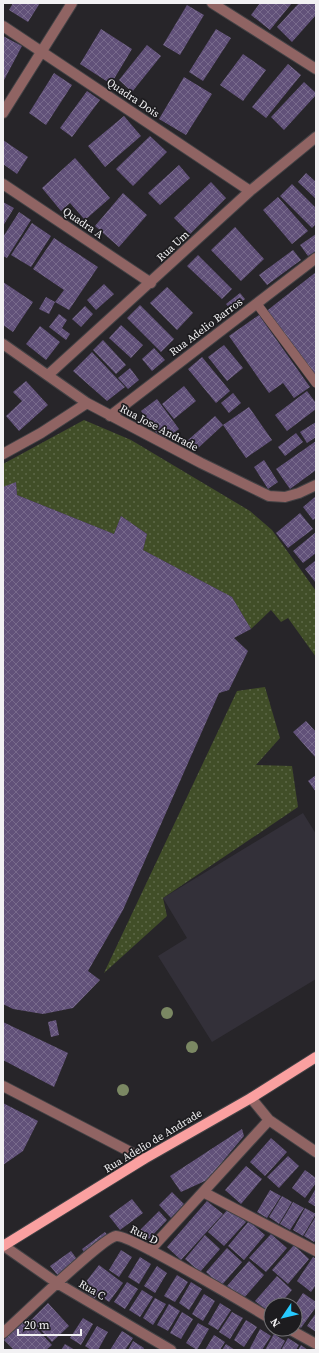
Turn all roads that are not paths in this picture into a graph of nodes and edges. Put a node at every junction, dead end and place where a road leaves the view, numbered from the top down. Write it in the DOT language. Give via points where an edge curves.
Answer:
graph roads {
  1 [pos="72,3"];
  2 [pos="212,3"];
  3 [pos="3,26"];
  4 [pos="42,51"];
  5 [pos="316,69"];
  6 [pos="3,113"];
  7 [pos="316,137"];
  8 [pos="3,184"];
  9 [pos="250,191"];
  10 [pos="316,258"];
  11 [pos="150,283"];
  12 [pos="257,304"];
  13 [pos="3,344"];
  14 [pos="48,375"];
  15 [pos="316,383"];
  16 [pos="87,403"];
  17 [pos="110,416"];
  18 [pos="3,454"];
  19 [pos="316,485"];
  20 [pos="316,1058"];
  21 [pos="3,1086"];
  22 [pos="251,1098"];
  23 [pos="269,1120"];
  24 [pos="316,1152"];
  25 [pos="144,1159"];
  26 [pos="203,1192"];
  27 [pos="3,1246"];
  28 [pos="150,1250"];
  29 [pos="316,1251"];
  30 [pos="57,1283"];
  31 [pos="263,1314"];
  32 [pos="3,1333"];
  33 [pos="303,1337"];
  34 [pos="316,1344"];
  35 [pos="171,1350"];
  1 -- 4 [label="street"];
  2 -- 5 [label="street"];
  3 -- 4 [label="street, Quadra Dois"];
  4 -- 6 [label="street"];
  4 -- 9 [label="street, Quadra Dois"];
  7 -- 9 [label="street, Rua Um"];
  8 -- 11 [label="street, Quadra A"];
  9 -- 11 [label="street, Rua Um"];
  10 -- 12 [label="street, Rua Adelio Barros"];
  11 -- 14 [label="street, Rua Um"];
  12 -- 15 [label="lane"];
  12 -- 17 [label="street, Rua Adelio Barros"];
  13 -- 14 [label="street, Rua Jose Andrade"];
  14 -- 16 [label="street, Rua Jose Andrade"];
  16 -- 17 [label="street, Rua Jose Andrade"];
  16 -- 18 [label="street"];
  17 -- 19 [label="street, Rua Jose Andrade" via="269,496 285,497"];
  20 -- 22 [label="main road, Rua Adelio de Andrade"];
  21 -- 25 [label="street"];
  22 -- 23 [label="street"];
  22 -- 25 [label="main road, Rua Adelio de Andrade"];
  23 -- 24 [label="street"];
  23 -- 26 [label="street"];
  25 -- 27 [label="main road, Rua Adelio de Andrade"];
  26 -- 28 [label="street"];
  26 -- 29 [label="street"];
  27 -- 30 [label="street, Rua C"];
  28 -- 30 [label="street, Rua D" via="115,1236"];
  28 -- 31 [label="street, Rua D"];
  30 -- 32 [label="street, Rua D"];
  30 -- 35 [label="street, Rua C"];
  33 -- 34 [label="street"];
}
